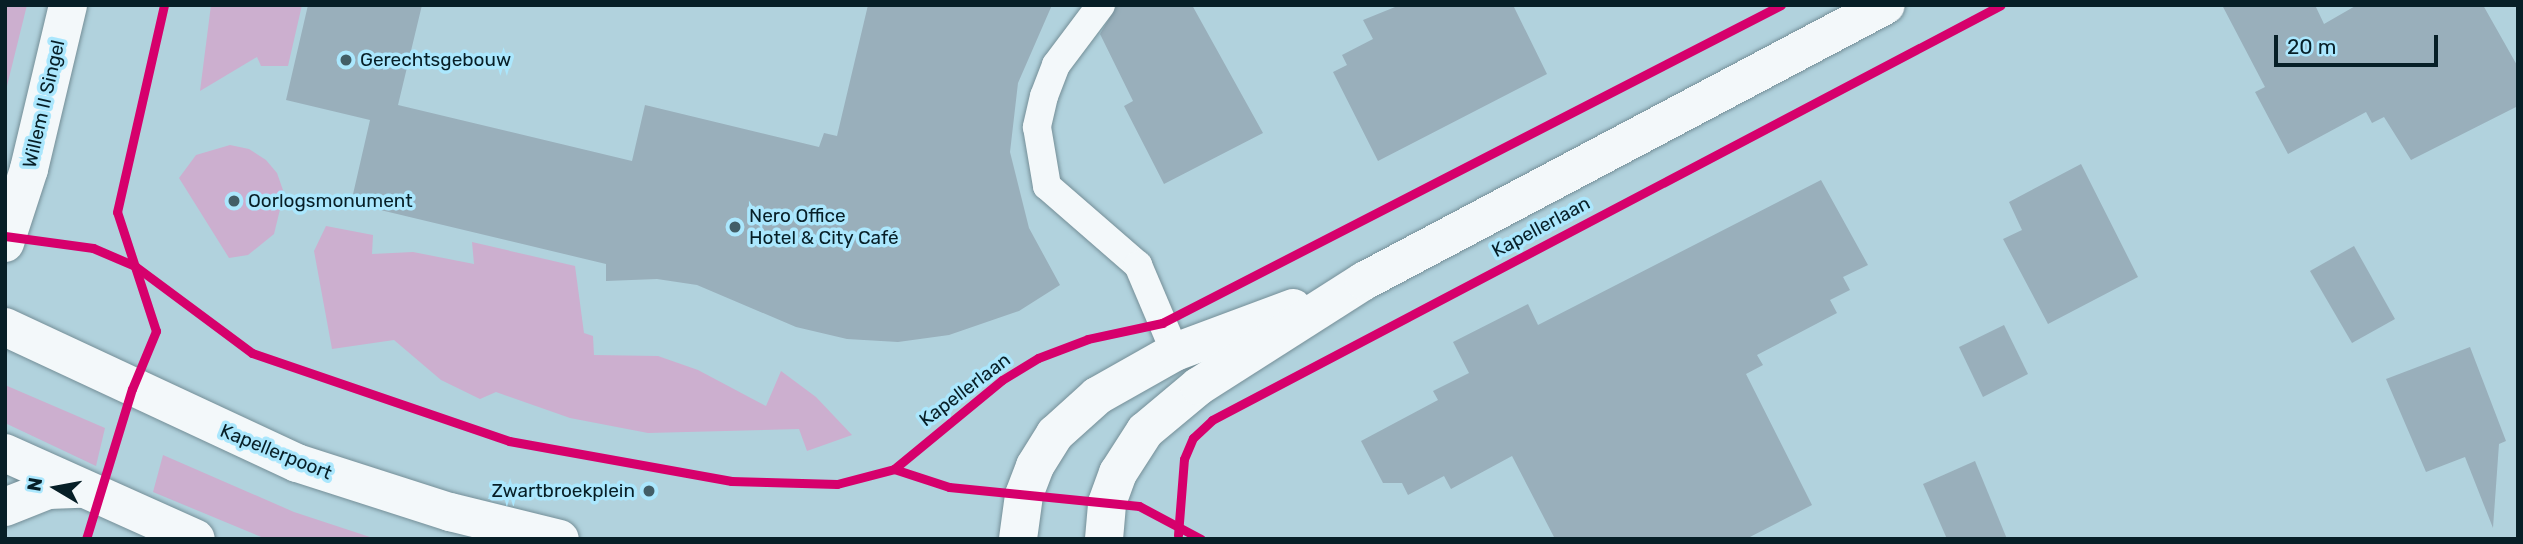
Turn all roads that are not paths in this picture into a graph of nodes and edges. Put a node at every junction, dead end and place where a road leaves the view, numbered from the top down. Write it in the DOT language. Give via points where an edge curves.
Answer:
graph roads {
  1 [pos="68,5"];
  2 [pos="1101,5"];
  3 [pos="1886,5"];
  4 [pos="5,243"];
  5 [pos="1364,281"];
  6 [pos="5,327"];
  7 [pos="1175,352"];
  8 [pos="5,453"];
  9 [pos="81,489"];
  10 [pos="5,507"];
  11 [pos="196,539"];
  12 [pos="560,539"];
  13 [pos="1018,539"];
  14 [pos="1104,539"];
  1 -- 4 [label="street, Willem II Singel" via="29,169"];
  2 -- 7 [label="lane" via="1056,65 1044,96 1037,127 1047,186 1138,265"];
  3 -- 5 [label="street, Kapellerlaan"];
  5 -- 7 [label="street, Kapellerlaan"];
  5 -- 14 [label="street, Kapellerlaan" via="1199,386 1145,431 1118,473 1107,503"];
  6 -- 12 [label="street, Kapellerpoort" via="297,463 450,512"];
  7 -- 13 [label="street, Kapellerlaan" via="1097,396 1055,434 1024,495"];
  8 -- 9 [label="street"];
  9 -- 10 [label="street" via="48,490"];
  9 -- 11 [label="street"];
}
